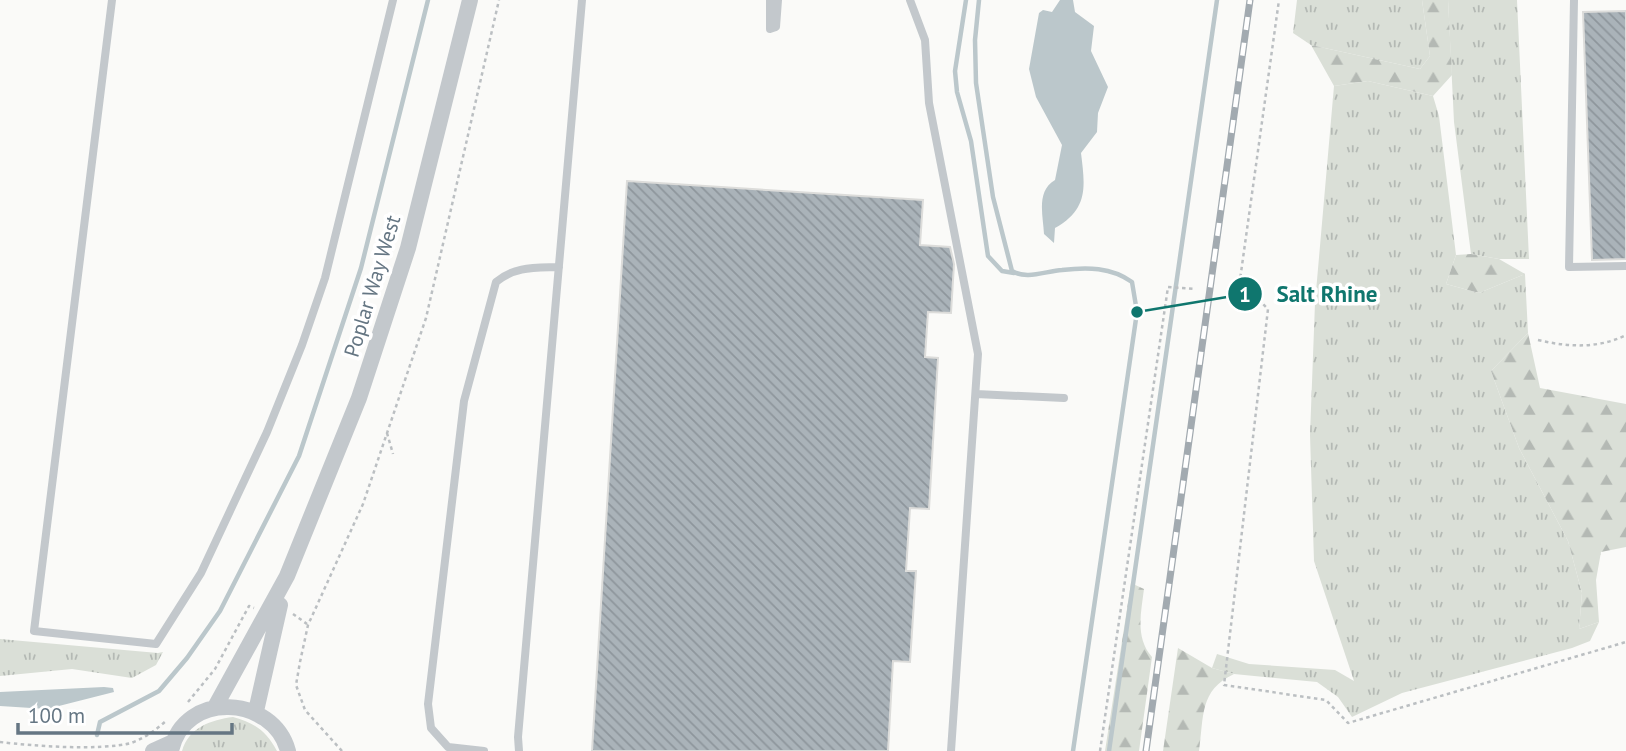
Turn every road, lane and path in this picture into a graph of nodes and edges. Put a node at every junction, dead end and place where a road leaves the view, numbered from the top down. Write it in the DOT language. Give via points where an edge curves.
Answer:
graph roads {
  1 [pos="112,0"];
  2 [pos="393,0"];
  3 [pos="471,0"];
  4 [pos="499,0"];
  5 [pos="582,0"];
  6 [pos="771,0"];
  7 [pos="779,0"];
  8 [pos="911,0"];
  9 [pos="1279,0"];
  10 [pos="1574,0"];
  11 [pos="1626,266"];
  12 [pos="559,267"];
  13 [pos="1195,289"];
  14 [pos="1227,293"];
  15 [pos="1238,294"];
  16 [pos="1626,335"];
  17 [pos="1538,340"];
  18 [pos="976,394"];
  19 [pos="1064,398"];
  20 [pos="387,433"];
  21 [pos="393,454"];
  22 [pos="273,613"];
  23 [pos="308,625"];
  24 [pos="1626,642"];
  25 [pos="215,707"];
  26 [pos="181,708"];
  27 [pos="256,711"];
  28 [pos="173,715"];
  29 [pos="0,742"];
  30 [pos="172,746"];
  31 [pos="290,747"];
  32 [pos="73,749"];
  33 [pos="153,751"];
  34 [pos="341,751"];
  35 [pos="484,751"];
  36 [pos="519,751"];
  37 [pos="951,751"];
  38 [pos="1100,751"];
  1 -- 2 [label="lane" via="34,631 156,644 201,573 302,345 325,278"];
  3 -- 22 [label="street, Poplar Way West" via="408,247 359,398"];
  4 -- 20 [label="path" via="426,318"];
  5 -- 12 [label="lane"];
  6 -- 7 [label="lane" via="770,29 776,27"];
  8 -- 18 [label="lane" via="925,40 929,103 978,354"];
  9 -- 15 [label="path"];
  10 -- 11 [label="lane" via="1569,267"];
  12 -- 35 [label="lane" via="523,268 496,282 464,401 428,704 431,728 448,747"];
  12 -- 36 [label="lane"];
  13 -- 38 [label="path" via="1169,287"];
  14 -- 15 [label="path"];
  15 -- 24 [label="path" via="1259,300 1268,309 1224,685 1326,700 1348,723"];
  16 -- 17 [label="path" via="1608,344 1565,346"];
  18 -- 19 [label="lane"];
  18 -- 37 [label="lane"];
  20 -- 21 [label="path"];
  20 -- 23 [label="path" via="363,504"];
  22 -- 23 [label="path" via="299,617"];
  22 -- 25 [label="street, Poplar Way West"];
  22 -- 26 [label="path" via="249,606 215,670"];
  22 -- 27 [label="street, Poplar Way West"];
  23 -- 34 [label="path" via="296,685 305,710"];
  25 -- 27 [label="street"];
  25 -- 30 [label="street" via="184,725"];
  27 -- 31 [label="street" via="274,724"];
  28 -- 32 [label="path" via="130,744"];
  29 -- 32 [label="path"];
  30 -- 33 [label="street"];
}
